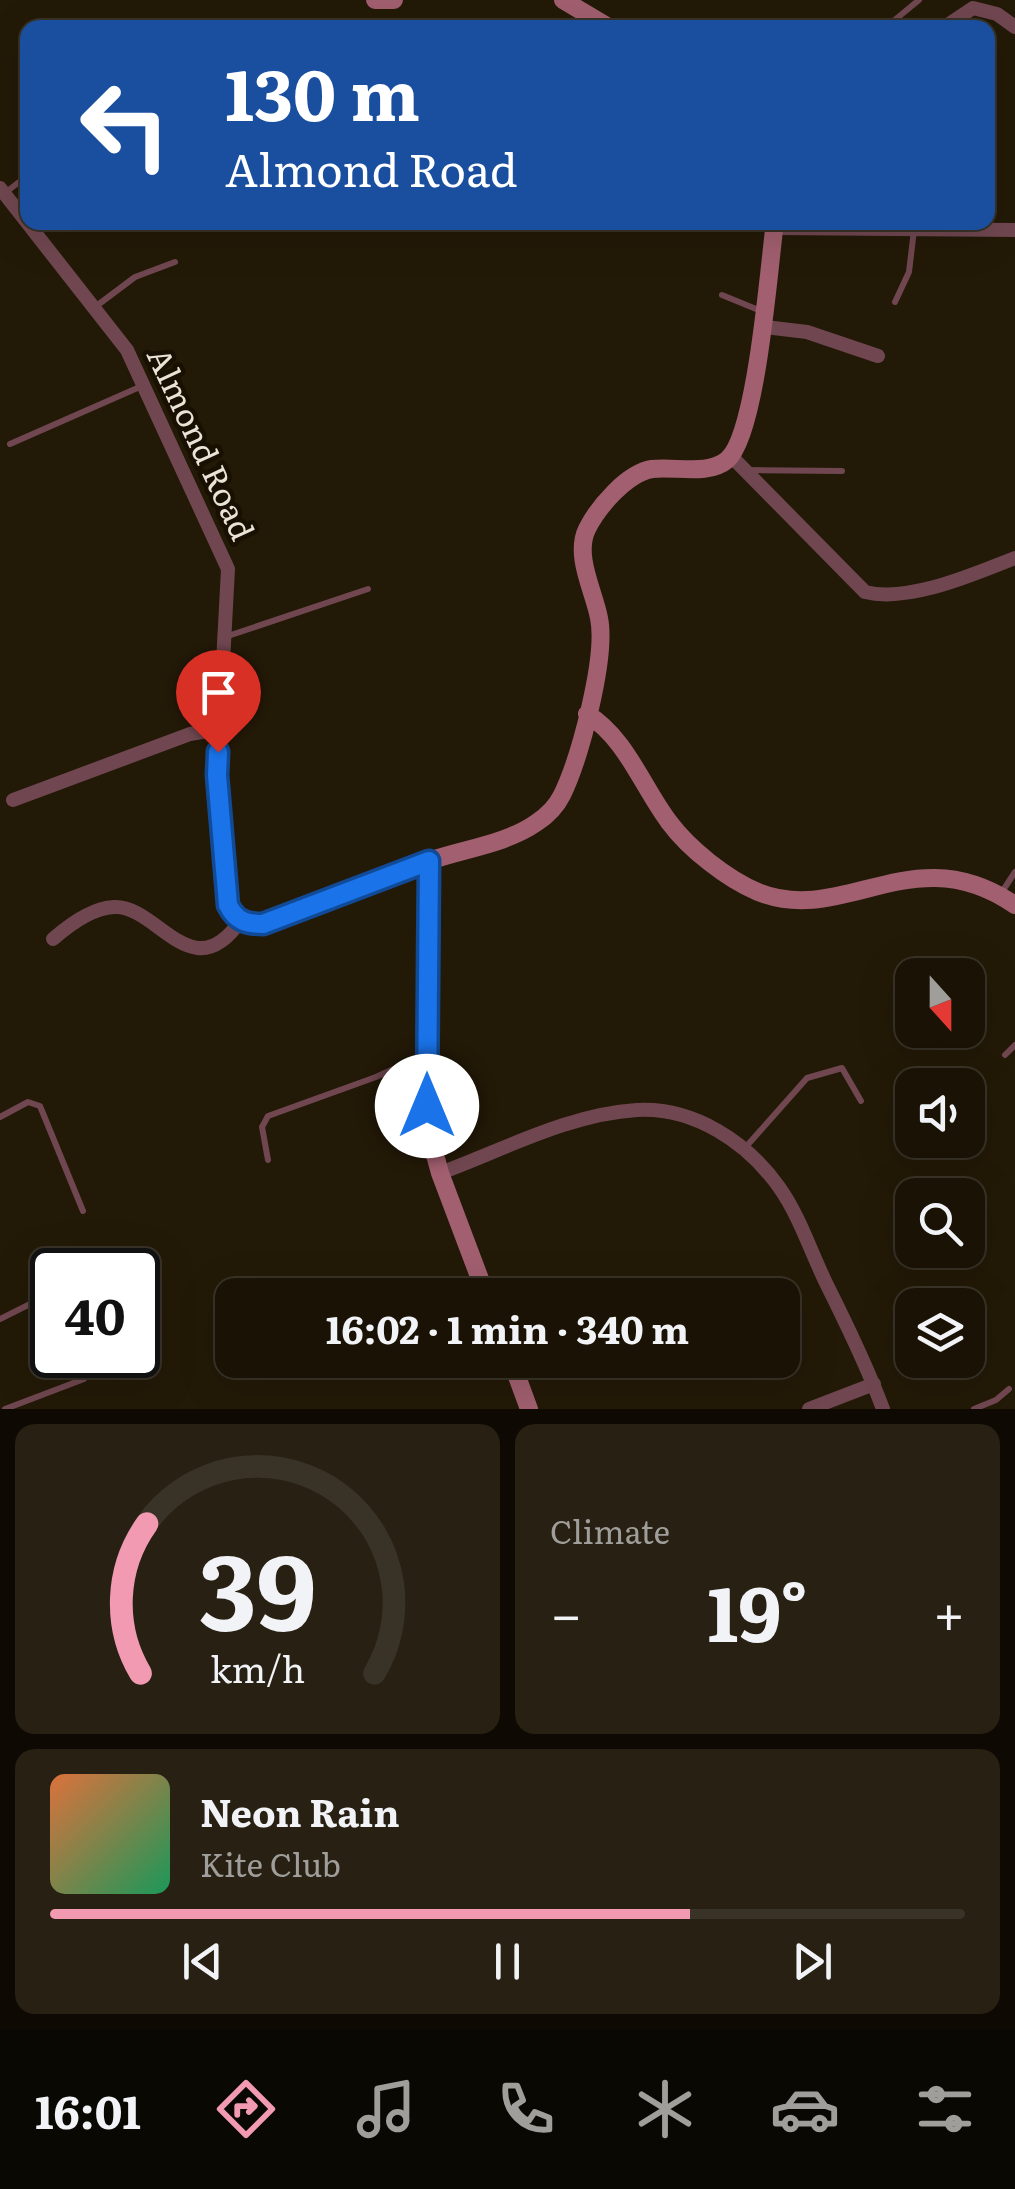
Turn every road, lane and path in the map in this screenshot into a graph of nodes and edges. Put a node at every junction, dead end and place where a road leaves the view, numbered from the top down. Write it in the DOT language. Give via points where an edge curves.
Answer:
graph roads {
  1 [pos="375,0"];
  2 [pos="394,0"];
  3 [pos="563,0"];
  4 [pos="919,0"];
  5 [pos="587,6"];
  6 [pos="895,20"];
  7 [pos="955,20"];
  8 [pos="1015,27"];
  9 [pos="2,191"];
  10 [pos="20,214"];
  11 [pos="33,230"];
  12 [pos="774,230"];
  13 [pos="914,230"];
  14 [pos="175,262"];
  15 [pos="722,295"];
  16 [pos="895,302"];
  17 [pos="94,308"];
  18 [pos="766,320"];
  19 [pos="878,356"];
  20 [pos="144,386"];
  21 [pos="10,444"];
  22 [pos="738,463"];
  23 [pos="842,471"];
  24 [pos="1015,558"];
  25 [pos="368,588"];
  26 [pos="224,638"];
  27 [pos="587,714"];
  28 [pos="220,729"];
  29 [pos="13,800"];
  30 [pos="429,861"];
  31 [pos="1015,872"];
  32 [pos="1007,901"];
  33 [pos="240,920"];
  34 [pos="54,939"];
  35 [pos="1015,1045"];
  36 [pos="427,1053"];
  37 [pos="1005,1055"];
  38 [pos="861,1101"];
  39 [pos="0,1118"];
  40 [pos="744,1148"];
  41 [pos="268,1160"];
  42 [pos="440,1173"];
  43 [pos="83,1211"];
  44 [pos="480,1278"];
  45 [pos="30,1304"];
  46 [pos="0,1319"];
  47 [pos="518,1378"];
  48 [pos="84,1379"];
  49 [pos="874,1384"];
  50 [pos="1009,1389"];
  51 [pos="5,1409"];
  52 [pos="529,1409"];
  53 [pos="809,1409"];
  54 [pos="884,1409"];
  55 [pos="974,1409"];
  1 -- 2 [label="street"];
  3 -- 5 [label="street"];
  4 -- 6 [label="lane"];
  7 -- 8 [label="street" via="974,8"];
  9 -- 10 [label="street, Almond Road"];
  11 -- 17 [label="street, Almond Road"];
  12 -- 18 [label="street"];
  13 -- 16 [label="lane" via="914,255"];
  14 -- 17 [label="lane" via="136,276"];
  15 -- 18 [label="lane"];
  17 -- 20 [label="street, Almond Road" via="127,350"];
  18 -- 19 [label="street"];
  18 -- 22 [label="street"];
  20 -- 21 [label="lane"];
  20 -- 26 [label="street, Almond Road" via="228,569"];
  22 -- 23 [label="lane"];
  22 -- 24 [label="street" via="865,592 899,593"];
  22 -- 27 [label="street" via="641,472 588,526 583,555 602,646"];
  25 -- 26 [label="lane"];
  26 -- 28 [label="street, Almond Road"];
  27 -- 30 [label="street" via="568,780 548,813 520,832"];
  27 -- 32 [label="street" via="618,744 678,833 756,891 814,898 937,876 965,880"];
  28 -- 29 [label="street" via="190,734"];
  28 -- 33 [label="street, Almond Road" via="217,775 228,905"];
  30 -- 33 [label="street" via="263,924"];
  30 -- 36 [label="street"];
  31 -- 32 [label="lane"];
  33 -- 34 [label="street" via="231,934 207,946 185,946 134,911 114,907"];
  35 -- 37 [label="lane"];
  36 -- 41 [label="lane" via="268,1116 262,1127"];
  36 -- 42 [label="street" via="427,1106"];
  38 -- 40 [label="lane" via="842,1068 806,1078"];
  39 -- 43 [label="lane" via="28,1102 40,1106"];
  40 -- 42 [label="street" via="686,1116 639,1110 584,1119"];
  40 -- 49 [label="street" via="780,1188"];
  42 -- 44 [label="street"];
  45 -- 46 [label="lane"];
  47 -- 52 [label="street"];
  48 -- 51 [label="lane"];
  49 -- 53 [label="street"];
  49 -- 54 [label="street"];
  50 -- 55 [label="lane"];
}
